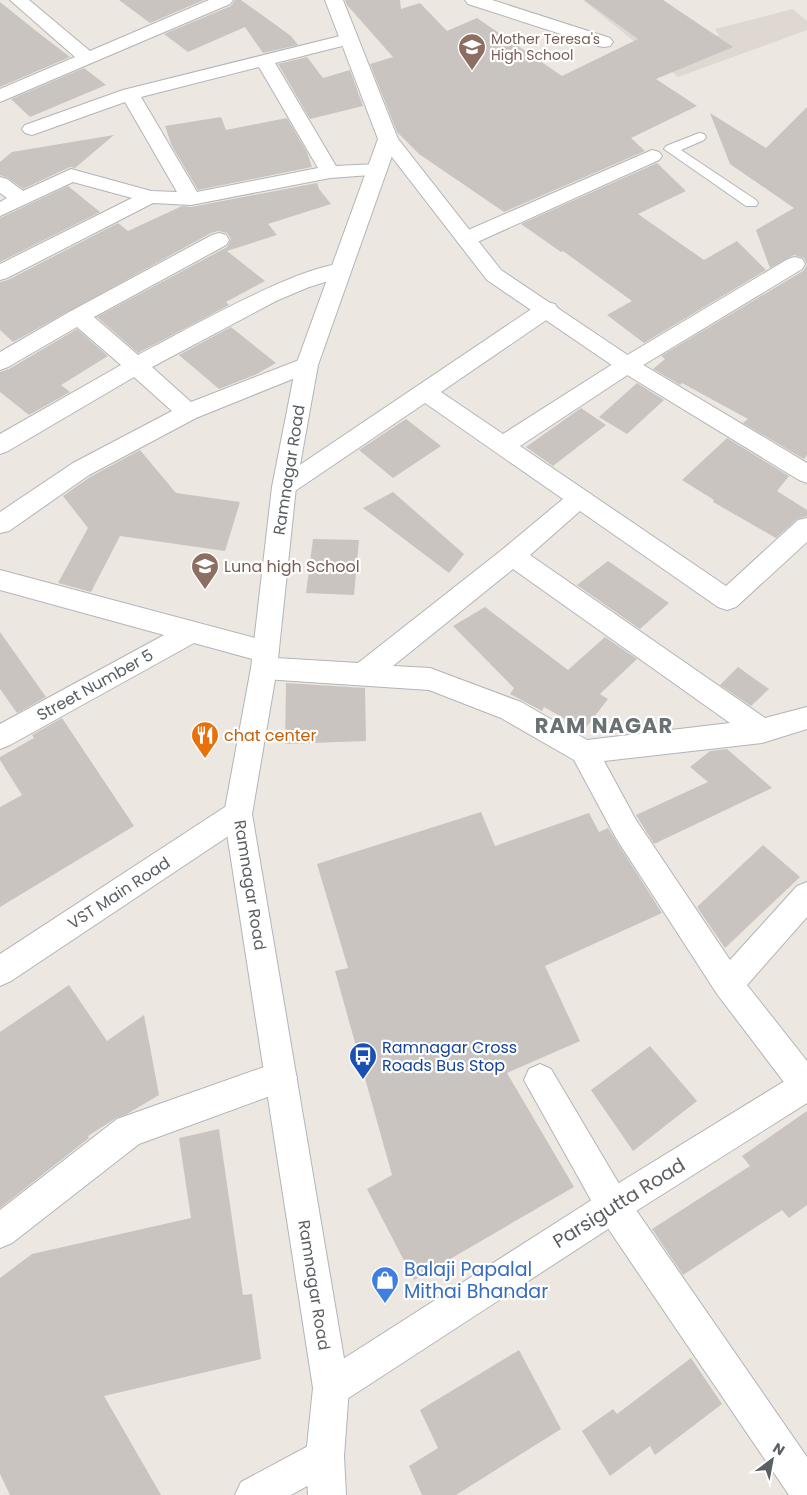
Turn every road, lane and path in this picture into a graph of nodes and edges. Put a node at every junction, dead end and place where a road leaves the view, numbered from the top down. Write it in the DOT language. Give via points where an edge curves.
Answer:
graph roads {
  1 [pos="19,0"];
  2 [pos="224,0"];
  3 [pos="335,0"];
  4 [pos="474,0"];
  5 [pos="348,39"];
  6 [pos="604,42"];
  7 [pos="87,58"];
  8 [pos="264,60"];
  9 [pos="130,94"];
  10 [pos="0,96"];
  11 [pos="32,129"];
  12 [pos="700,137"];
  13 [pos="388,139"];
  14 [pos="671,149"];
  15 [pos="652,156"];
  16 [pos="377,170"];
  17 [pos="330,172"];
  18 [pos="0,182"];
  19 [pos="150,197"];
  20 [pos="21,198"];
  21 [pos="191,199"];
  22 [pos="750,203"];
  23 [pos="0,210"];
  24 [pos="466,239"];
  25 [pos="219,240"];
  26 [pos="795,264"];
  27 [pos="341,270"];
  28 [pos="0,273"];
  29 [pos="547,309"];
  30 [pos="79,316"];
  31 [pos="0,362"];
  32 [pos="306,365"];
  33 [pos="627,365"];
  34 [pos="136,366"];
  35 [pos="425,392"];
  36 [pos="188,412"];
  37 [pos="0,445"];
  38 [pos="503,446"];
  39 [pos="806,472"];
  40 [pos="284,487"];
  41 [pos="579,499"];
  42 [pos="0,524"];
  43 [pos="807,527"];
  44 [pos="512,556"];
  45 [pos="0,580"];
  46 [pos="190,633"];
  47 [pos="265,660"];
  48 [pos="362,675"];
  49 [pos="807,718"];
  50 [pos="762,731"];
  51 [pos="0,737"];
  52 [pos="584,752"];
  53 [pos="238,814"];
  54 [pos="807,896"];
  55 [pos="0,971"];
  56 [pos="728,984"];
  57 [pos="281,1077"];
  58 [pos="540,1080"];
  59 [pos="807,1086"];
  60 [pos="613,1206"];
  61 [pos="0,1231"];
  62 [pos="331,1388"];
  63 [pos="325,1456"];
  64 [pos="807,1488"];
  65 [pos="254,1495"];
  66 [pos="327,1495"];
  1 -- 7 [label="street"];
  2 -- 7 [label="street"];
  3 -- 5 [label="street"];
  4 -- 6 [label="street"];
  5 -- 8 [label="street"];
  5 -- 13 [label="street"];
  7 -- 10 [label="street"];
  8 -- 9 [label="street"];
  8 -- 17 [label="street"];
  9 -- 11 [label="street"];
  9 -- 21 [label="street"];
  12 -- 14 [label="lane"];
  13 -- 16 [label="street, Ramnagar Road"];
  13 -- 24 [label="street"];
  14 -- 15 [label="lane"];
  14 -- 22 [label="lane"];
  15 -- 24 [label="street"];
  16 -- 17 [label="street"];
  16 -- 27 [label="street, Ramnagar Road"];
  17 -- 21 [label="street"];
  18 -- 20 [label="street"];
  19 -- 20 [label="street" via="70,175"];
  19 -- 21 [label="street"];
  19 -- 28 [label="street"];
  20 -- 23 [label="street"];
  24 -- 29 [label="street" via="494,275"];
  25 -- 30 [label="street"];
  26 -- 33 [label="street"];
  27 -- 32 [label="street, Ramnagar Road"];
  27 -- 34 [label="street" via="268,296"];
  29 -- 33 [label="street"];
  29 -- 35 [label="street"];
  30 -- 31 [label="street"];
  30 -- 34 [label="street"];
  32 -- 36 [label="street"];
  32 -- 40 [label="street, Ramnagar Road"];
  33 -- 38 [label="street"];
  33 -- 39 [label="street"];
  34 -- 36 [label="street"];
  34 -- 37 [label="street"];
  35 -- 38 [label="street"];
  35 -- 40 [label="street"];
  36 -- 42 [label="street" via="81,469"];
  38 -- 41 [label="street"];
  40 -- 47 [label="street, Ramnagar Road"];
  41 -- 43 [label="street" via="727,600"];
  41 -- 44 [label="street"];
  44 -- 48 [label="street"];
  44 -- 50 [label="street"];
  45 -- 46 [label="street"];
  46 -- 47 [label="street"];
  46 -- 51 [label="street, Street Number 5"];
  47 -- 48 [label="street"];
  47 -- 53 [label="street, Ramnagar Road"];
  48 -- 52 [label="street" via="430,679 511,710"];
  49 -- 50 [label="street"];
  50 -- 52 [label="street"];
  52 -- 56 [label="street" via="626,829"];
  53 -- 55 [label="street, VST Main Road"];
  53 -- 57 [label="street, Ramnagar Road"];
  54 -- 56 [label="street"];
  56 -- 59 [label="street"];
  57 -- 61 [label="street" via="129,1132"];
  57 -- 62 [label="street, Ramnagar Road"];
  58 -- 60 [label="street"];
  59 -- 60 [label="street, Parsigutta Road"];
  60 -- 62 [label="street, Parsigutta Road"];
  60 -- 64 [label="street"];
  62 -- 63 [label="street, Ramnagar Road"];
  63 -- 65 [label="street"];
  63 -- 66 [label="street, Ramnagar Road"];
}
